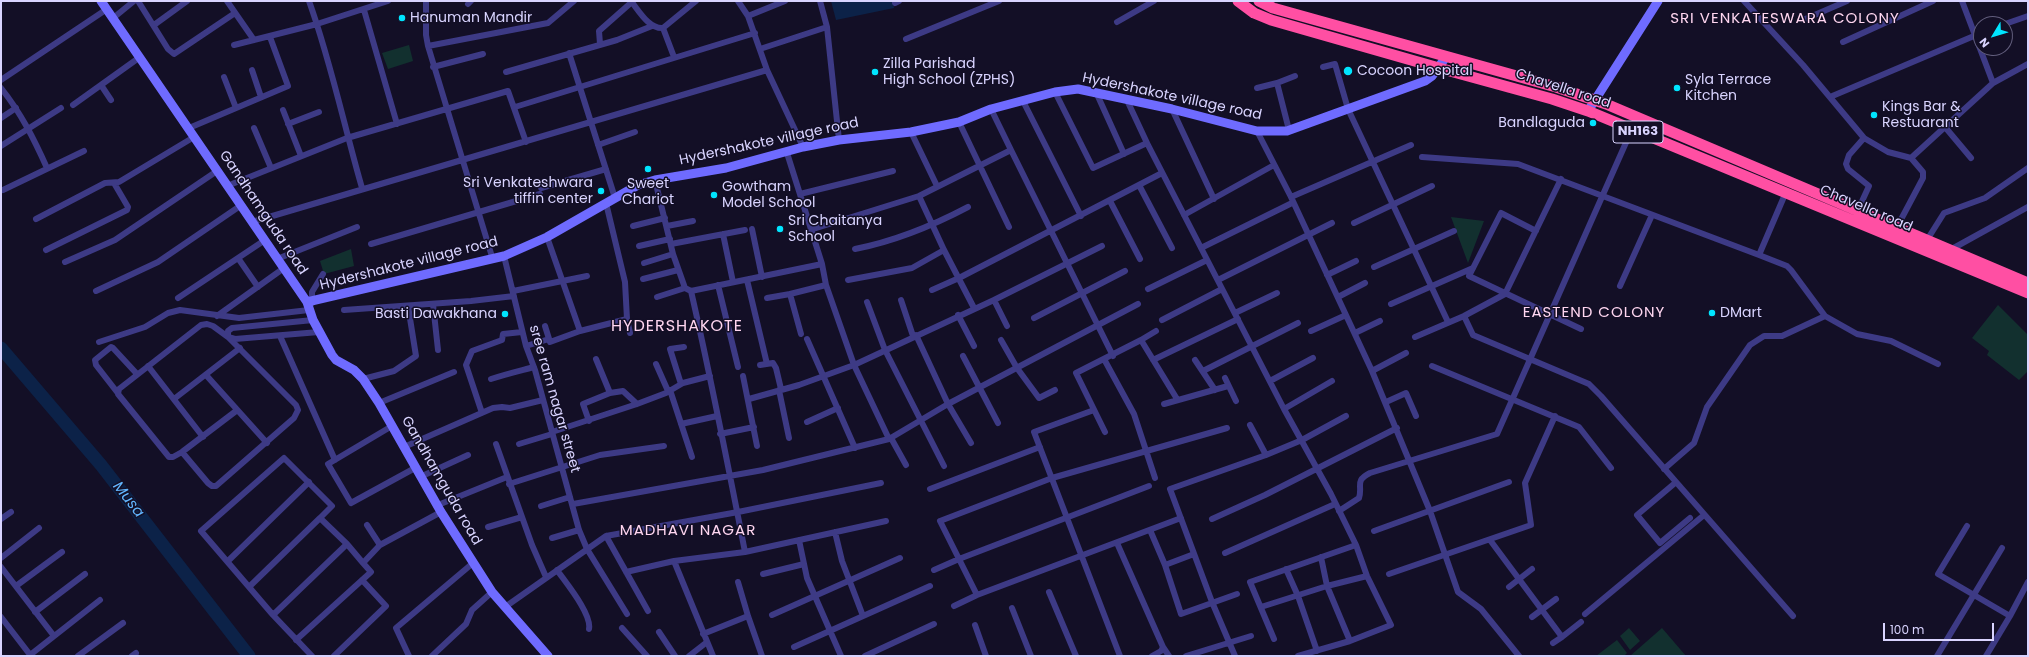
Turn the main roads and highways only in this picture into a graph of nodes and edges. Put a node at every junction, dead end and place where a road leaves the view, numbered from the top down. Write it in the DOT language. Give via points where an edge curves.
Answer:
graph roads {
  1 [pos="1238,1"];
  2 [pos="1259,1"];
  3 [pos="2028,283"];
  4 [pos="2028,293"];
  1 -- 4 [label="highway, Chavella road / NH163" via="1271,20 1588,111"];
  2 -- 3 [label="highway, Chavella road / NH163" via="1273,8 1556,86 1638,117"];
}
